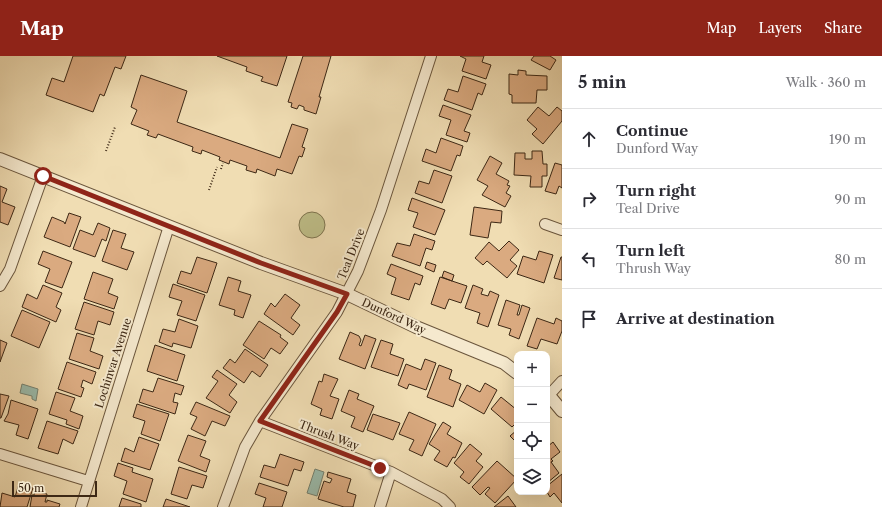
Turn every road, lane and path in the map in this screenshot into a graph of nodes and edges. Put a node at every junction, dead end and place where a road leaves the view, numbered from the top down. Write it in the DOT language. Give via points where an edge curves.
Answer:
graph roads {
  1 [pos="431,56"];
  2 [pos="114,127"];
  3 [pos="106,150"];
  4 [pos="0,159"];
  5 [pos="223,163"];
  6 [pos="217,167"];
  7 [pos="221,169"];
  8 [pos="43,176"];
  9 [pos="209,190"];
  10 [pos="545,224"];
  11 [pos="169,226"];
  12 [pos="562,230"];
  13 [pos="0,286"];
  14 [pos="347,294"];
  15 [pos="514,371"];
  16 [pos="562,381"];
  17 [pos="550,392"];
  18 [pos="550,396"];
  19 [pos="562,411"];
  20 [pos="260,421"];
  21 [pos="0,454"];
  22 [pos="391,472"];
  23 [pos="88,482"];
  24 [pos="81,507"];
  25 [pos="223,507"];
  26 [pos="380,507"];
  27 [pos="450,507"];
  1 -- 14 [label="street, Teal Drive" via="381,210"];
  2 -- 3 [label="path"];
  4 -- 8 [label="street, Dunford Way"];
  5 -- 7 [label="path"];
  6 -- 9 [label="path"];
  8 -- 11 [label="street, Dunford Way"];
  8 -- 13 [label="street" via="10,269"];
  10 -- 12 [label="street"];
  11 -- 14 [label="street, Dunford Way"];
  11 -- 23 [label="street, Lochinvar Avenue"];
  14 -- 15 [label="street, Dunford Way" via="416,327 504,363"];
  14 -- 20 [label="street, Teal Drive"];
  16 -- 17 [label="street"];
  18 -- 19 [label="street"];
  20 -- 22 [label="street, Thrush Way"];
  20 -- 25 [label="street, Teal Drive" via="245,447"];
  21 -- 23 [label="street"];
  22 -- 26 [label="street"];
  22 -- 27 [label="street, Thrush Way" via="442,499"];
  23 -- 24 [label="street, Lochinvar Avenue"];
}
